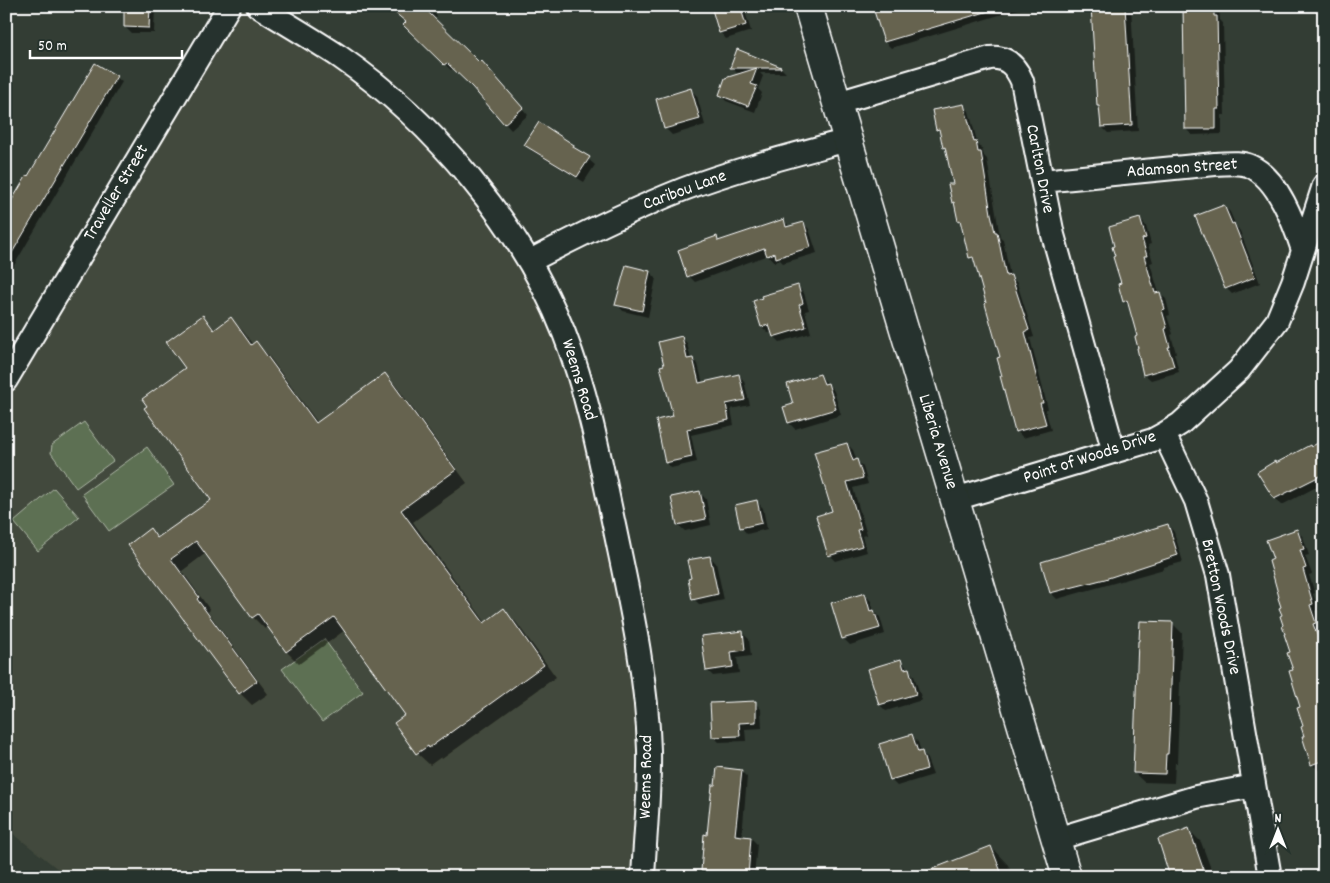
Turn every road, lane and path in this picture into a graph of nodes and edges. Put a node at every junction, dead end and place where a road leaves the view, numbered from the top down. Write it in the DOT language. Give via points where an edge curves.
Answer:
graph roads {
  1 [pos="229,6"];
  2 [pos="258,6"];
  3 [pos="808,6"];
  4 [pos="837,103"];
  5 [pos="848,140"];
  6 [pos="1042,181"];
  7 [pos="1324,185"];
  8 [pos="1303,250"];
  9 [pos="530,261"];
  10 [pos="6,380"];
  11 [pos="1164,434"];
  12 [pos="1114,452"];
  13 [pos="955,499"];
  14 [pos="1254,786"];
  15 [pos="1056,838"];
  16 [pos="643,877"];
  17 [pos="1067,877"];
  18 [pos="1270,877"];
  1 -- 10 [label="street, Traveller Street"];
  2 -- 9 [label="street, Weems Road" via="341,58 413,118 491,204"];
  3 -- 4 [label="main road, Liberia Avenue"];
  4 -- 5 [label="main road, Liberia Avenue"];
  4 -- 6 [label="street, Carlton Drive" via="990,58 1002,59 1012,64 1022,81"];
  5 -- 9 [label="street, Caribou Lane" via="686,188 593,228"];
  5 -- 13 [label="main road, Liberia Avenue"];
  6 -- 8 [label="street, Adamson Street" via="1215,164 1249,166 1261,173 1274,188 1294,222"];
  6 -- 12 [label="street, Carlton Drive" via="1053,236"];
  7 -- 8 [label="street, Point of Woods Drive"];
  8 -- 11 [label="street, Point of Woods Drive" via="1283,309 1267,336 1239,370 1195,411"];
  9 -- 16 [label="street, Weems Road" via="564,334 585,397 633,619 648,719"];
  11 -- 12 [label="street, Point of Woods Drive"];
  11 -- 14 [label="street, Bretton Woods Drive" via="1196,501 1218,575"];
  12 -- 13 [label="street, Point of Woods Drive"];
  13 -- 15 [label="main road, Liberia Avenue"];
  14 -- 15 [label="street" via="1196,797"];
  14 -- 18 [label="street, Bretton Woods Drive"];
  15 -- 17 [label="main road, Liberia Avenue"];
}
